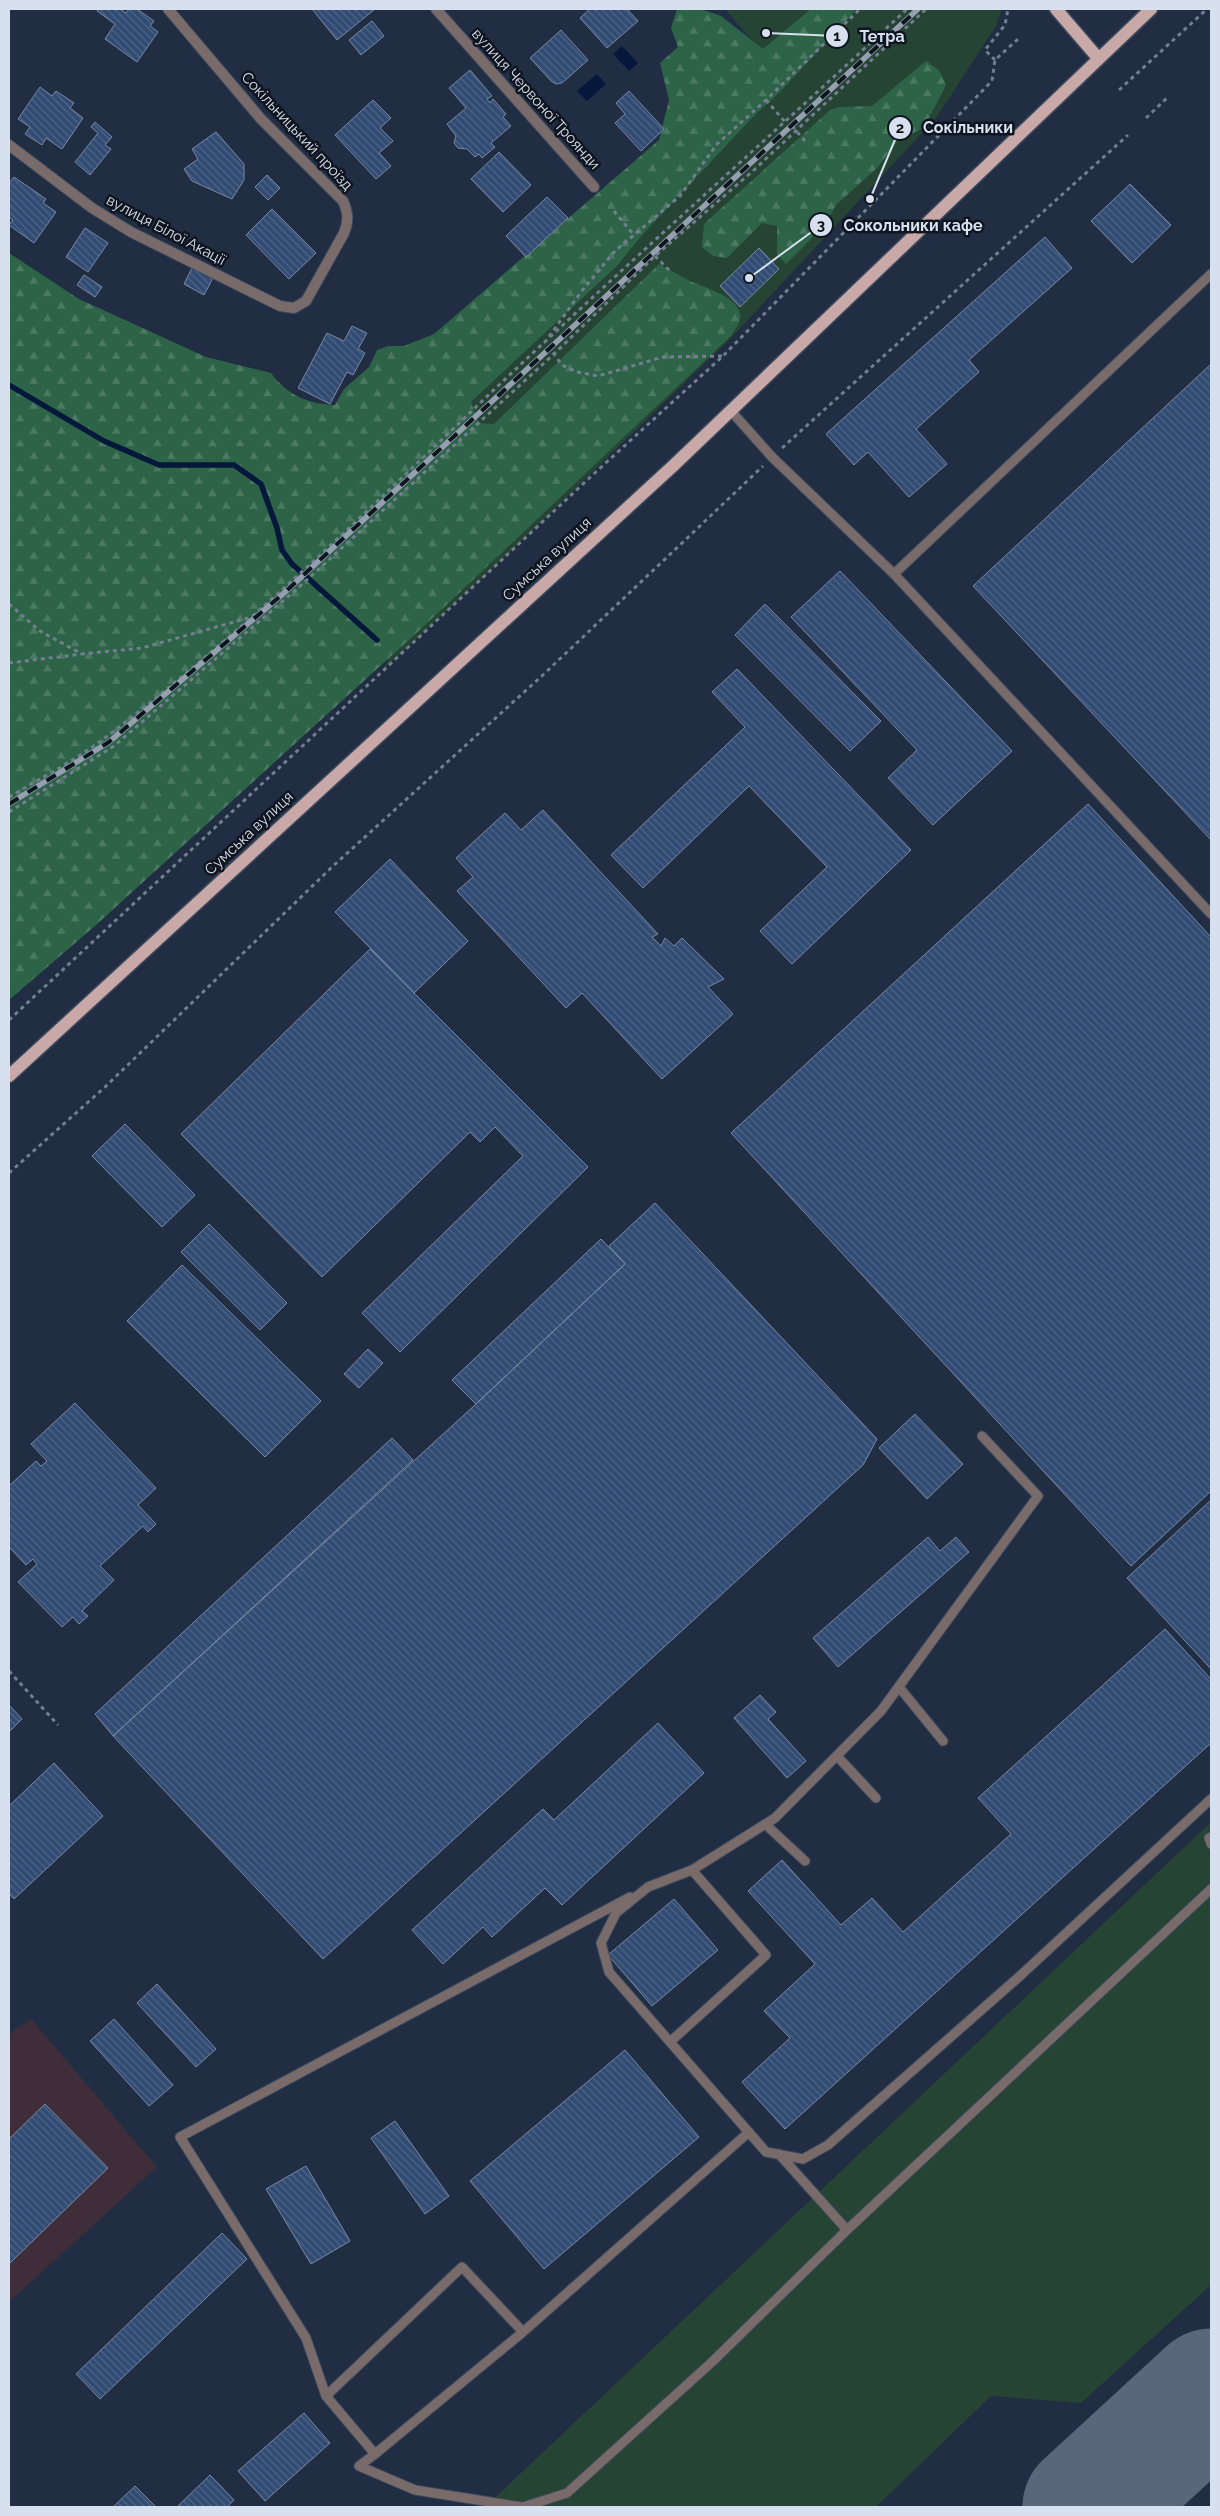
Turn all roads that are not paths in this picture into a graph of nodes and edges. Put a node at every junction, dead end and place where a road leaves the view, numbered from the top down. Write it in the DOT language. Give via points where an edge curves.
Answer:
graph roads {
  1 [pos="168,9"];
  2 [pos="436,9"];
  3 [pos="1056,9"];
  4 [pos="1151,9"];
  5 [pos="1098,58"];
  6 [pos="9,145"];
  7 [pos="594,187"];
  8 [pos="1211,274"];
  9 [pos="294,308"];
  10 [pos="731,411"];
  11 [pos="894,574"];
  12 [pos="1211,914"];
  13 [pos="9,1076"];
  14 [pos="982,1436"];
  15 [pos="899,1687"];
  16 [pos="943,1741"];
  17 [pos="836,1756"];
  18 [pos="876,1798"];
  19 [pos="1211,1799"];
  20 [pos="765,1824"];
  21 [pos="1211,1837"];
  22 [pos="1211,1844"];
  23 [pos="805,1860"];
  24 [pos="692,1870"];
  25 [pos="648,1887"];
  26 [pos="1211,1890"];
  27 [pos="670,2042"];
  28 [pos="749,2132"];
  29 [pos="778,2154"];
  30 [pos="847,2230"];
  31 [pos="523,2332"];
  32 [pos="326,2396"];
  33 [pos="374,2454"];
  34 [pos="522,2507"];
  1 -- 9 [label="street, Сокільницький проїзд" via="262,119 347,208 344,232 306,301"];
  2 -- 7 [label="street, вулиця Червоної Троянди"];
  3 -- 5 [label="main road"];
  4 -- 5 [label="main road, Сумська вулиця"];
  5 -- 10 [label="main road, Сумська вулиця"];
  6 -- 9 [label="street, вулиця Білої Акації" via="92,208 130,232 280,306"];
  8 -- 11 [label="lane"];
  10 -- 11 [label="lane" via="772,457"];
  10 -- 13 [label="main road, Сумська вулиця"];
  11 -- 12 [label="lane"];
  14 -- 15 [label="lane" via="1038,1496"];
  15 -- 16 [label="lane"];
  15 -- 17 [label="lane" via="881,1711"];
  17 -- 18 [label="lane"];
  17 -- 20 [label="lane" via="775,1818"];
  19 -- 29 [label="lane" via="1021,1975 828,2145 803,2159"];
  20 -- 23 [label="lane"];
  20 -- 24 [label="lane"];
  21 -- 22 [label="lane"];
  24 -- 25 [label="lane"];
  24 -- 27 [label="lane" via="766,1956"];
  25 -- 27 [label="lane" via="616,1913 601,1943 609,1972"];
  25 -- 32 [label="lane" via="180,2137 306,2338"];
  26 -- 30 [label="lane"];
  27 -- 28 [label="lane"];
  28 -- 29 [label="lane" via="766,2152"];
  28 -- 31 [label="lane"];
  29 -- 30 [label="lane"];
  30 -- 34 [label="lane" via="712,2362 567,2493"];
  31 -- 32 [label="lane" via="462,2267"];
  31 -- 33 [label="lane"];
  32 -- 33 [label="lane"];
  33 -- 34 [label="lane" via="359,2466 415,2490"];
}
